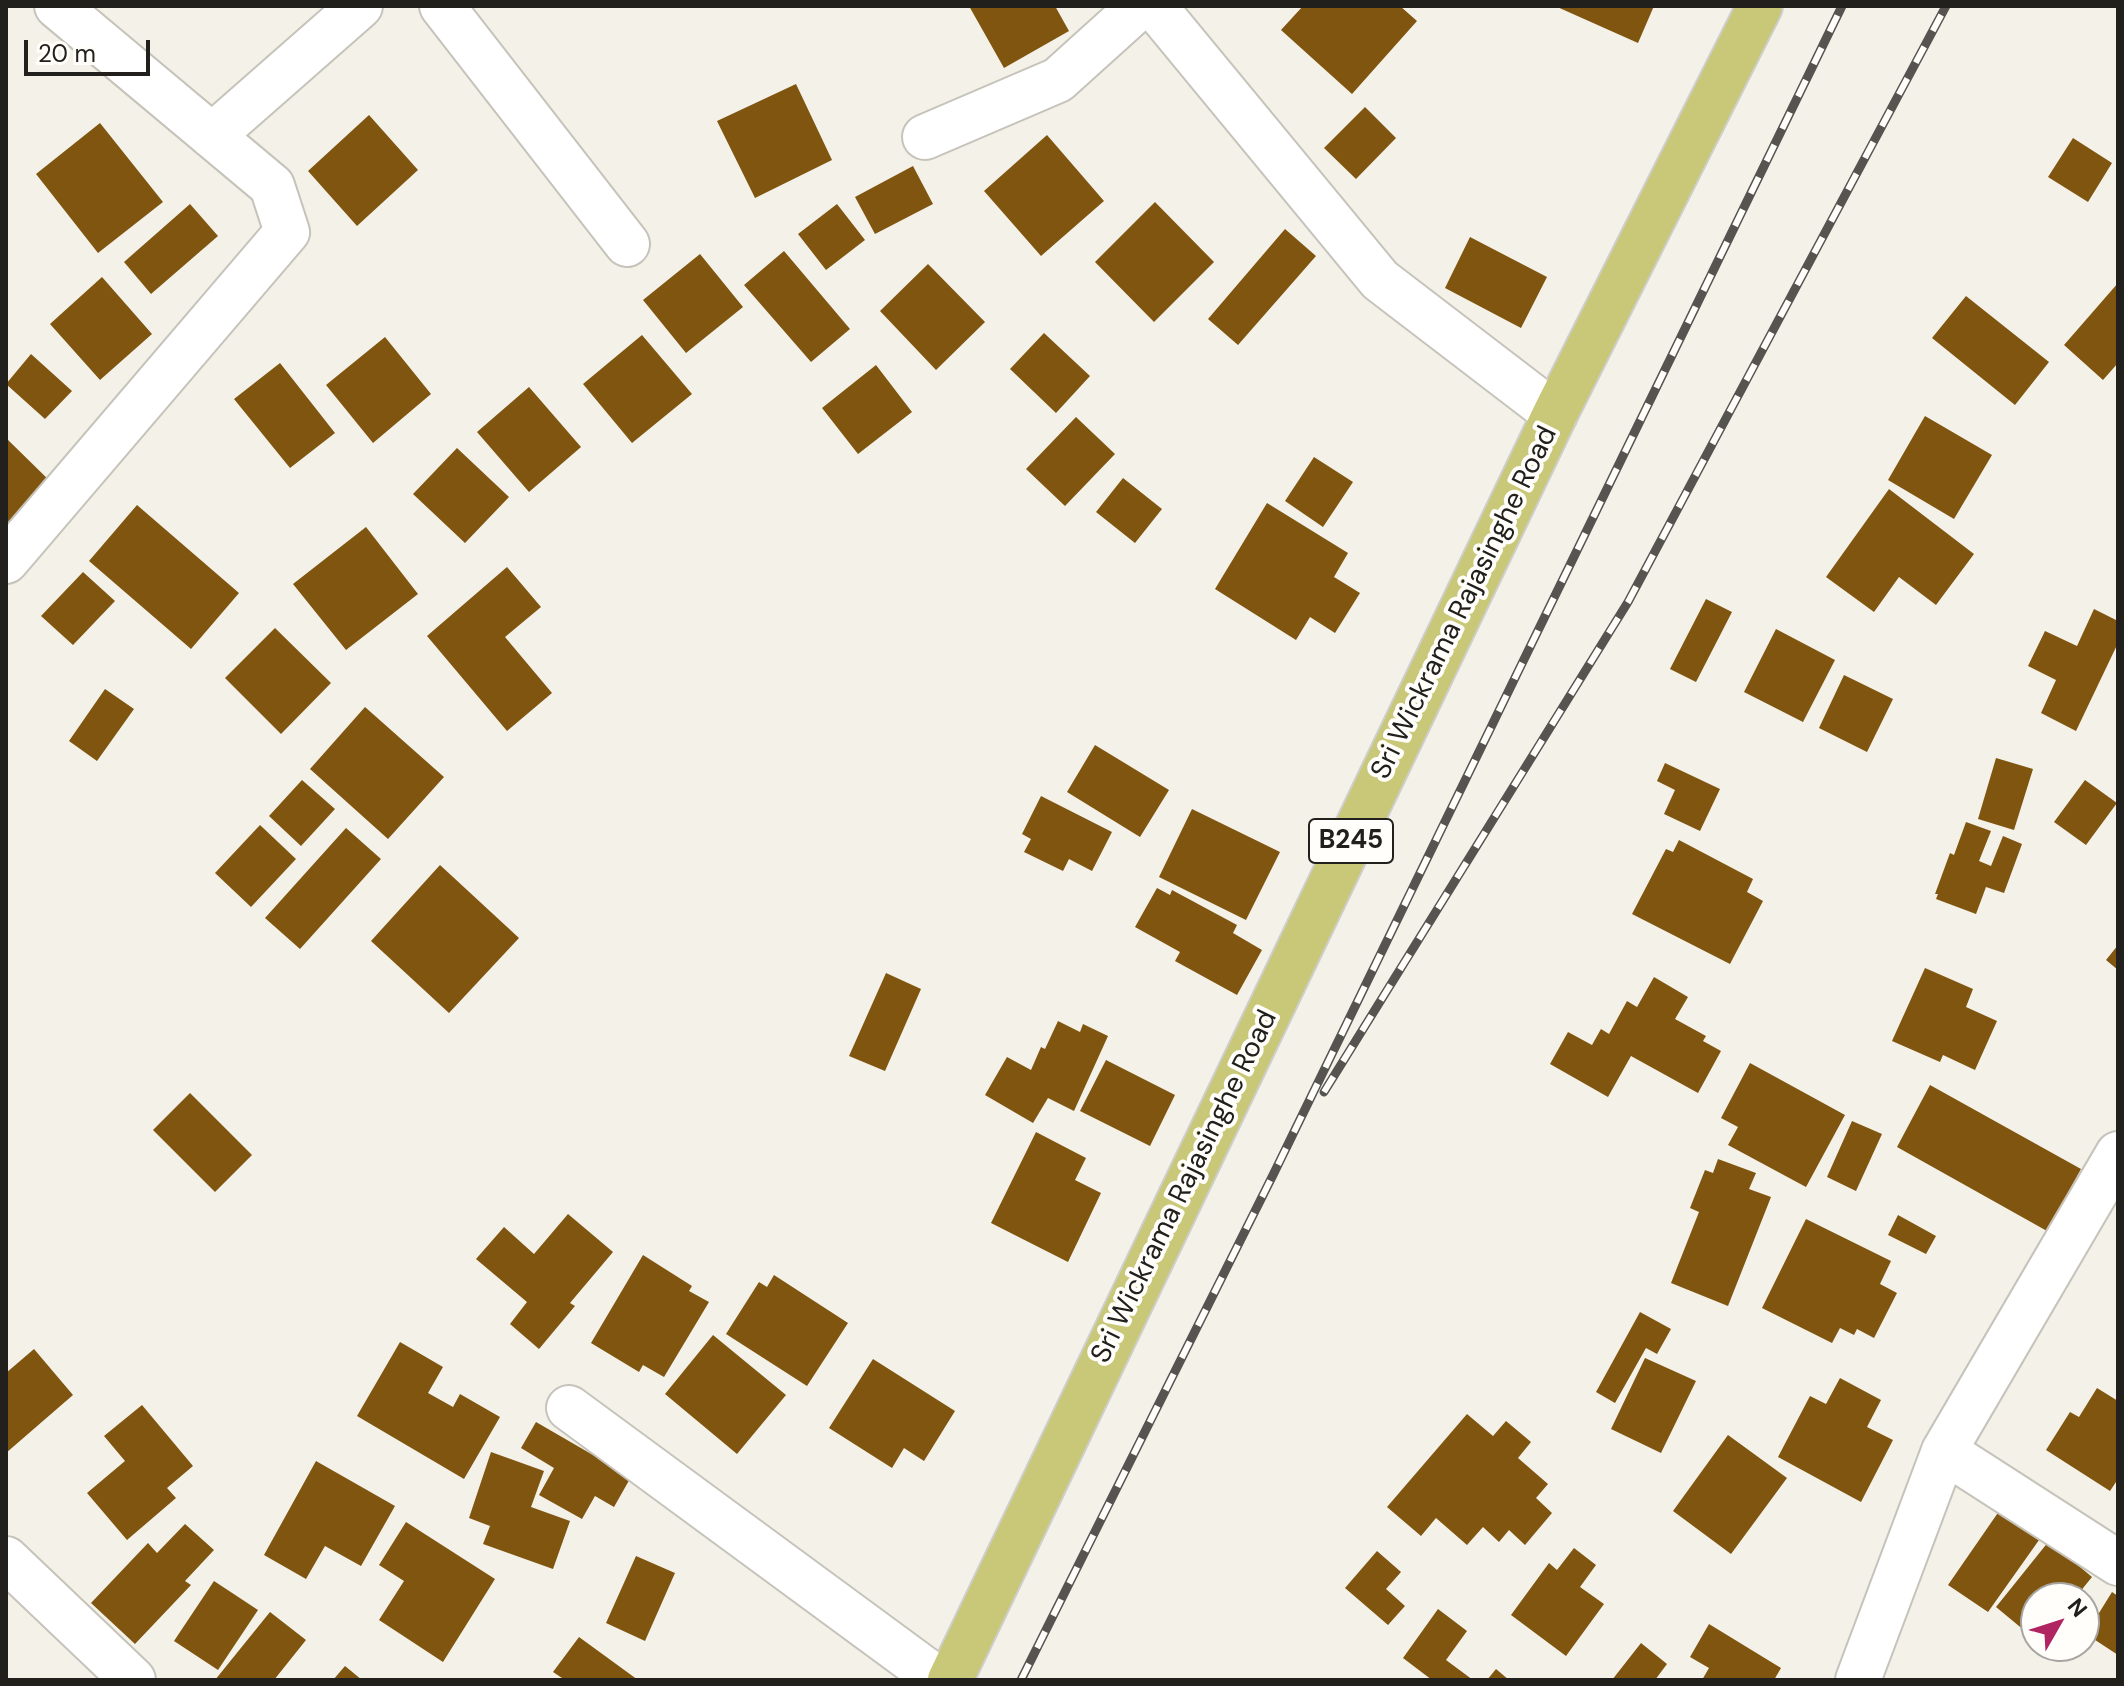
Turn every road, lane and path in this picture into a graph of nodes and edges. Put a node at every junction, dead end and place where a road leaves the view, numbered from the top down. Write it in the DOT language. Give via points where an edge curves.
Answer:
graph roads {
  1 [pos="57,6"];
  2 [pos="360,6"];
  3 [pos="442,6"];
  4 [pos="1140,6"];
  5 [pos="1154,6"];
  6 [pos="1760,6"];
  7 [pos="212,136"];
  8 [pos="925,137"];
  9 [pos="627,244"];
  10 [pos="1555,414"];
  11 [pos="6,561"];
  12 [pos="2118,1154"];
  13 [pos="569,1408"];
  14 [pos="1944,1451"];
  15 [pos="6,1559"];
  16 [pos="2118,1563"];
  17 [pos="133,1680"];
  18 [pos="939,1680"];
  19 [pos="950,1680"];
  20 [pos="1858,1680"];
  1 -- 7 [label="street"];
  2 -- 7 [label="street"];
  3 -- 9 [label="street"];
  4 -- 8 [label="street" via="1058,80"];
  5 -- 10 [label="street" via="1380,280"];
  6 -- 10 [label="main road, Sri Wickrama Rajasinghe Road / B245"];
  7 -- 11 [label="street" via="272,186 287,232"];
  10 -- 19 [label="main road, Sri Wickrama Rajasinghe Road / B245"];
  12 -- 14 [label="street"];
  13 -- 18 [label="street"];
  14 -- 16 [label="street"];
  14 -- 20 [label="street"];
  15 -- 17 [label="street"];
}
